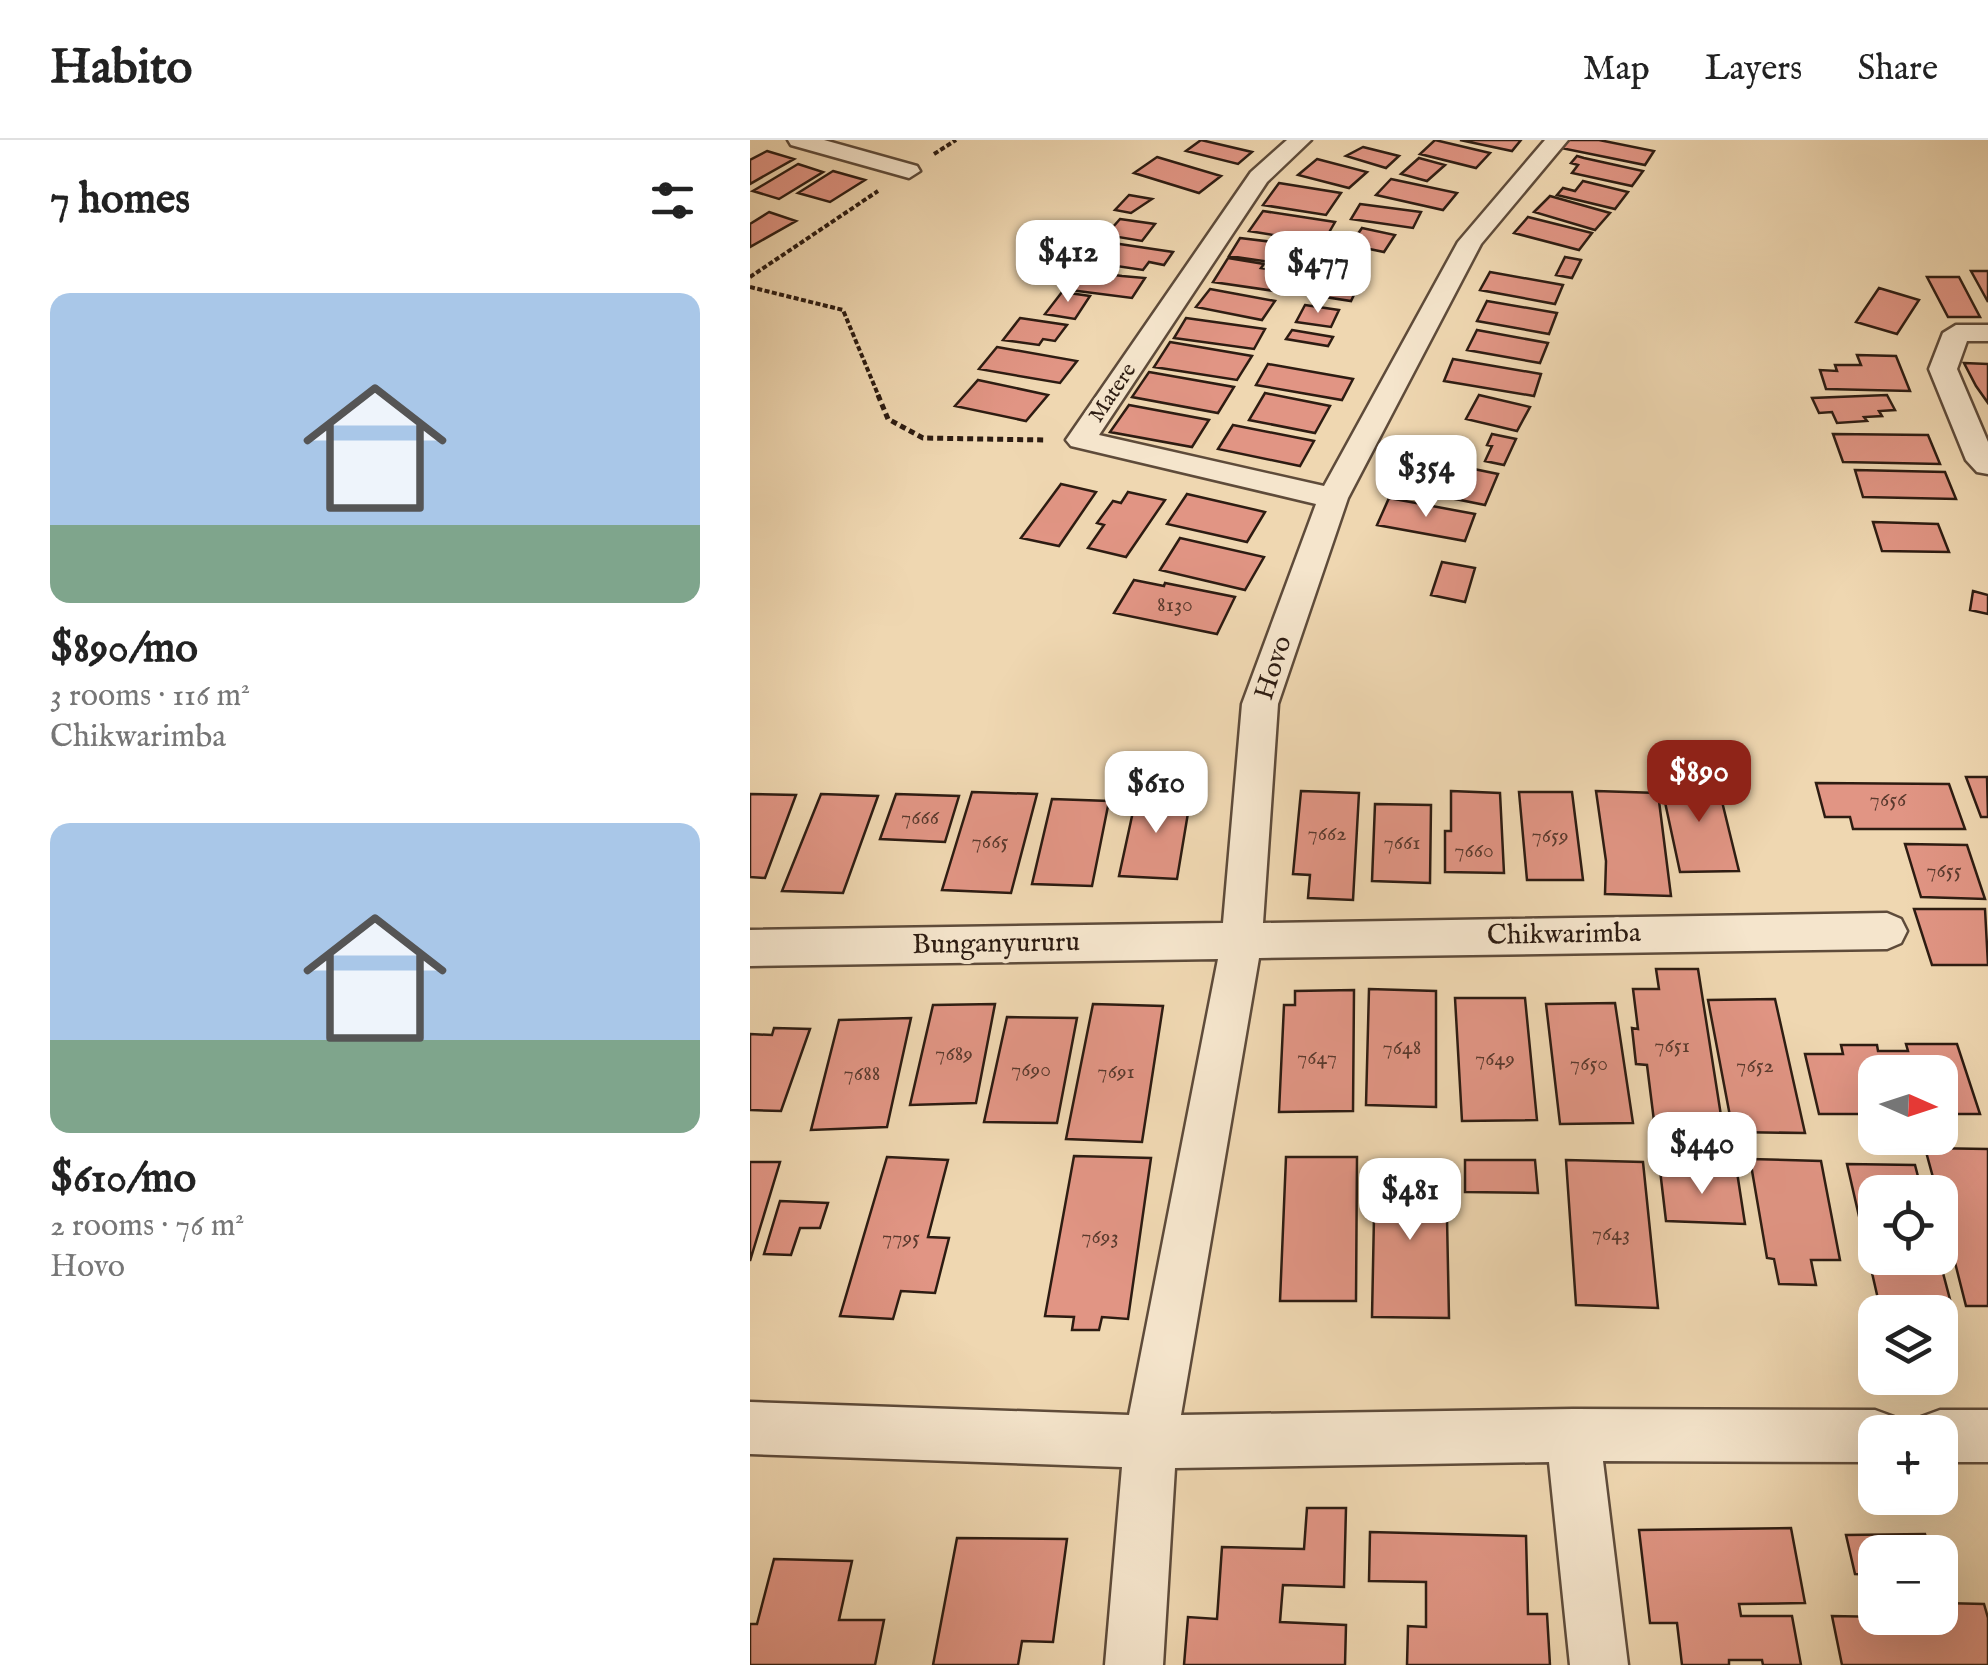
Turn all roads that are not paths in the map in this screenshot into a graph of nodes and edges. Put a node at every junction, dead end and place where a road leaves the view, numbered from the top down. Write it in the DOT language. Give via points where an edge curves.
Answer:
graph roads {
  1 [pos="799,140"];
  2 [pos="1300,140"];
  3 [pos="1557,140"];
  4 [pos="908,171"];
  5 [pos="1988,334"];
  6 [pos="1988,464"];
  7 [pos="1332,498"];
  8 [pos="1887,931"];
  9 [pos="1242,939"];
  10 [pos="750,948"];
  11 [pos="750,1428"];
  12 [pos="1572,1435"];
  13 [pos="1858,1436"];
  14 [pos="1958,1436"];
  15 [pos="1988,1436"];
  16 [pos="1150,1442"];
  17 [pos="1134,1665"];
  18 [pos="1599,1665"];
  1 -- 4 [label="street"];
  2 -- 7 [label="street, Matere" via="1259,177 1081,440"];
  3 -- 7 [label="street, Hovo" via="1470,242"];
  5 -- 6 [label="street" via="1956,333 1943,369"];
  7 -- 9 [label="street, Hovo" via="1260,704"];
  8 -- 9 [label="street, Chikwarimba"];
  9 -- 10 [label="street, Bunganyururu"];
  9 -- 16 [label="street, Hovo"];
  11 -- 16 [label="street"];
  12 -- 13 [label="street"];
  12 -- 16 [label="street"];
  12 -- 18 [label="street"];
  14 -- 15 [label="street"];
  16 -- 17 [label="street, Hovo"];
}
